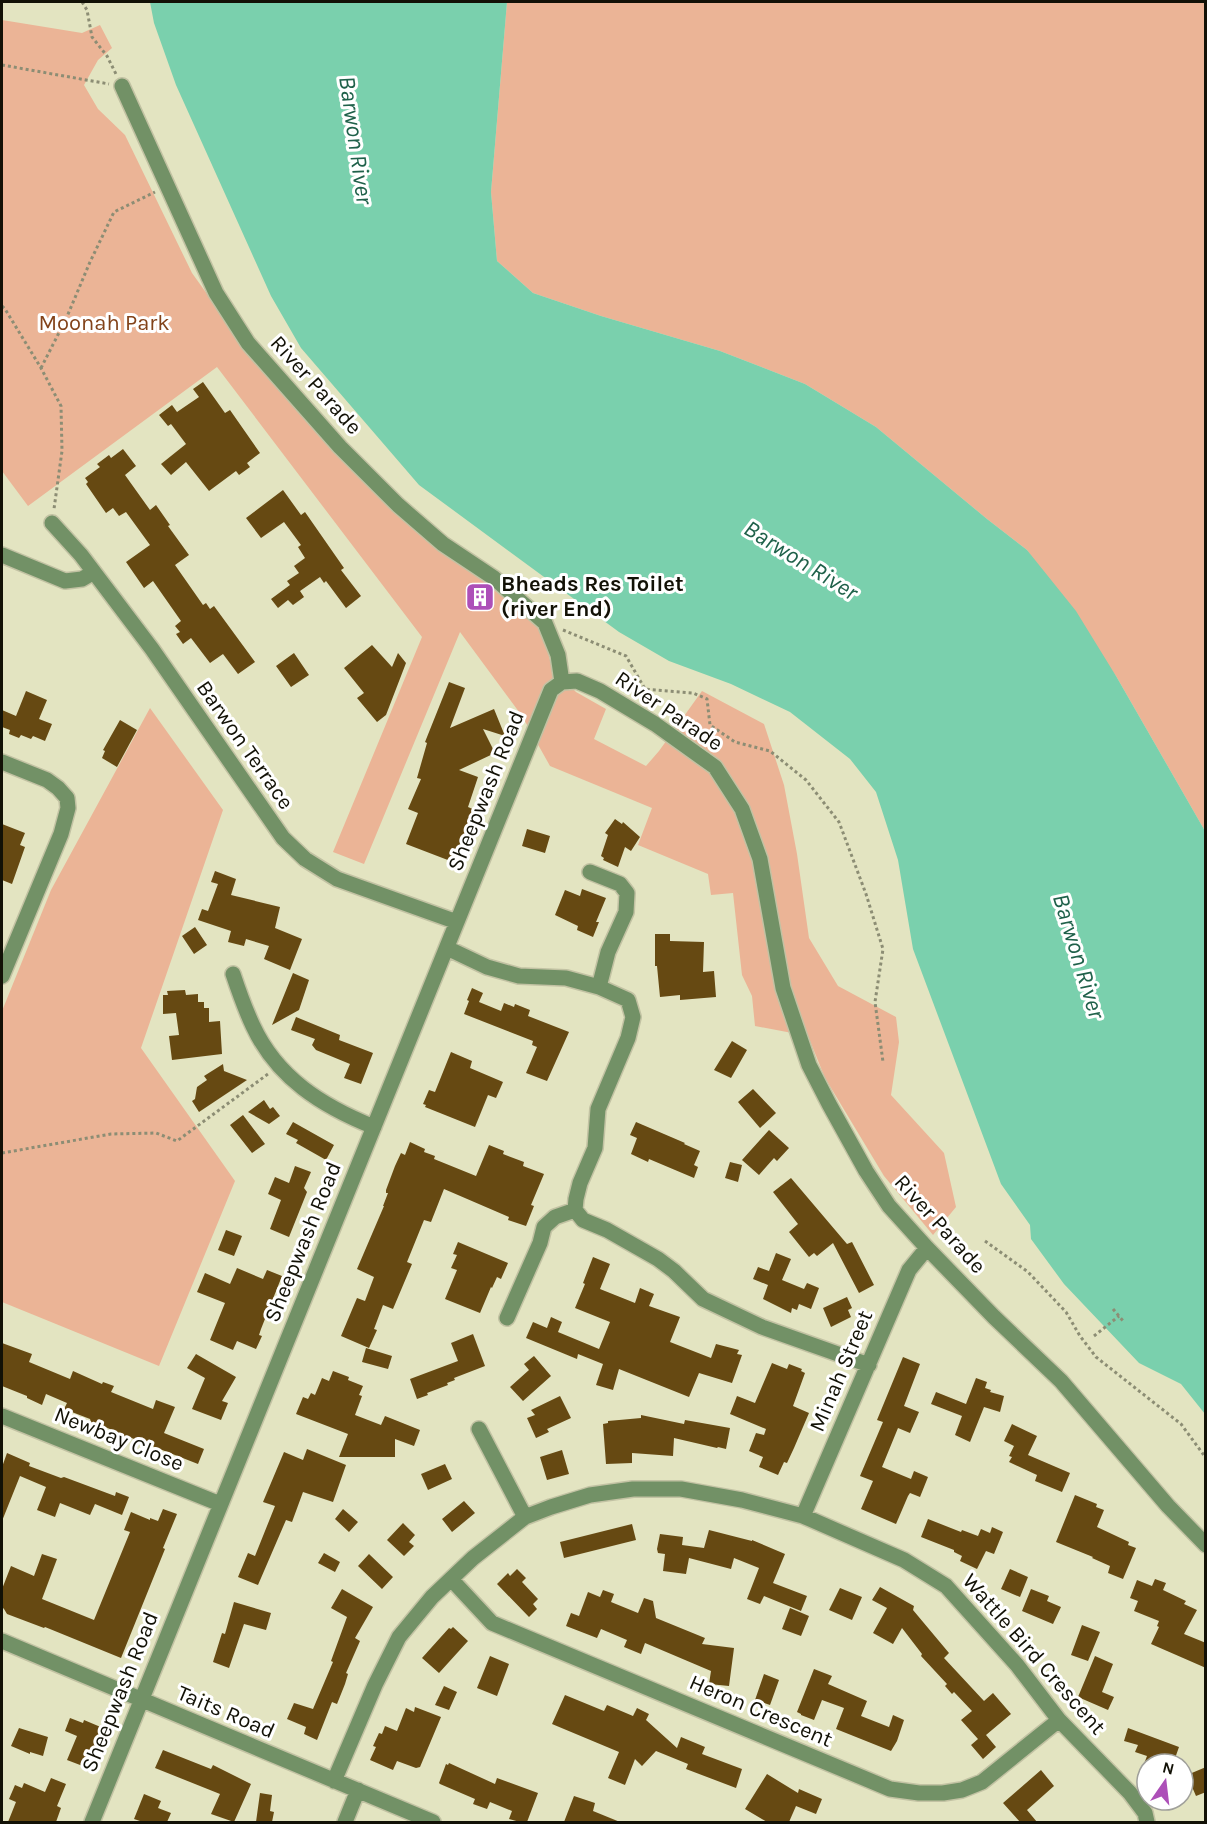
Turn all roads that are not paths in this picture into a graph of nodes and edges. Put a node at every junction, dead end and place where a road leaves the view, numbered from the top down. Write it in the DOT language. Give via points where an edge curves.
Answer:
graph roads {
  1 [pos="122,86"];
  2 [pos="52,523"];
  3 [pos="2,555"];
  4 [pos="94,572"];
  5 [pos="562,682"];
  6 [pos="2,762"];
  7 [pos="590,872"];
  8 [pos="457,922"];
  9 [pos="447,948"];
  10 [pos="233,974"];
  11 [pos="2,976"];
  12 [pos="599,987"];
  13 [pos="374,1127"];
  14 [pos="575,1210"];
  15 [pos="927,1248"];
  16 [pos="507,1318"];
  17 [pos="869,1365"];
  18 [pos="2,1416"];
  19 [pos="478,1429"];
  20 [pos="220,1504"];
  21 [pos="803,1516"];
  22 [pos="525,1517"];
  23 [pos="1206,1545"];
  24 [pos="451,1579"];
  25 [pos="2,1641"];
  26 [pos="141,1701"];
  27 [pos="1059,1720"];
  28 [pos="334,1781"];
  29 [pos="358,1791"];
  30 [pos="92,1822"];
  31 [pos="345,1822"];
  32 [pos="433,1822"];
  33 [pos="1148,1822"];
  1 -- 5 [label="street, River Parade" via="216,293 248,343 340,447 398,505 443,544 494,578 545,623 558,655"];
  2 -- 4 [label="street, Barwon Terrace"];
  3 -- 4 [label="street" via="65,581 82,579"];
  4 -- 8 [label="street, Barwon Terrace" via="283,838 305,860 338,879"];
  5 -- 8 [label="street, Sheepwash Road" via="551,690"];
  5 -- 15 [label="street, River Parade" via="577,681 600,691 655,724 715,767 737,800 760,859 783,988 809,1065 866,1171 889,1206"];
  6 -- 11 [label="street" via="58,788 67,798 68,808"];
  7 -- 12 [label="street" via="620,884 627,893 626,912 608,952"];
  8 -- 9 [label="street, Sheepwash Road"];
  9 -- 12 [label="street" via="487,967 519,976 566,978"];
  9 -- 13 [label="street, Sheepwash Road"];
  10 -- 13 [label="street" via="254,1027 280,1066 302,1089 326,1105"];
  12 -- 14 [label="street" via="628,1000 633,1017 598,1110 595,1148 579,1183"];
  13 -- 20 [label="street, Sheepwash Road"];
  14 -- 16 [label="street" via="555,1217 544,1227"];
  14 -- 17 [label="street" via="583,1220 658,1259 703,1299 762,1327"];
  15 -- 17 [label="street, Minah Street" via="909,1270"];
  15 -- 23 [label="street, River Parade" via="1061,1382"];
  17 -- 21 [label="street, Minah Street"];
  18 -- 20 [label="street, Newbay Close"];
  19 -- 22 [label="street"];
  20 -- 26 [label="street, Sheepwash Road"];
  21 -- 22 [label="street, Wattle Bird Crescent" via="681,1489 633,1489 590,1495"];
  21 -- 27 [label="street, Wattle Bird Crescent" via="904,1560 946,1586 1017,1665"];
  22 -- 24 [label="street, Wattle Bird Crescent"];
  24 -- 27 [label="street, Heron Crescent" via="492,1623 890,1789 943,1793 982,1782"];
  24 -- 28 [label="street, Wattle Bird Crescent" via="399,1637"];
  25 -- 26 [label="street, Taits Road"];
  26 -- 28 [label="street, Taits Road"];
  26 -- 30 [label="street, Sheepwash Road"];
  27 -- 33 [label="street, Wattle Bird Crescent" via="1130,1793"];
  28 -- 29 [label="street, Taits Road"];
  29 -- 31 [label="street"];
  29 -- 32 [label="street, Taits Road"];
}
